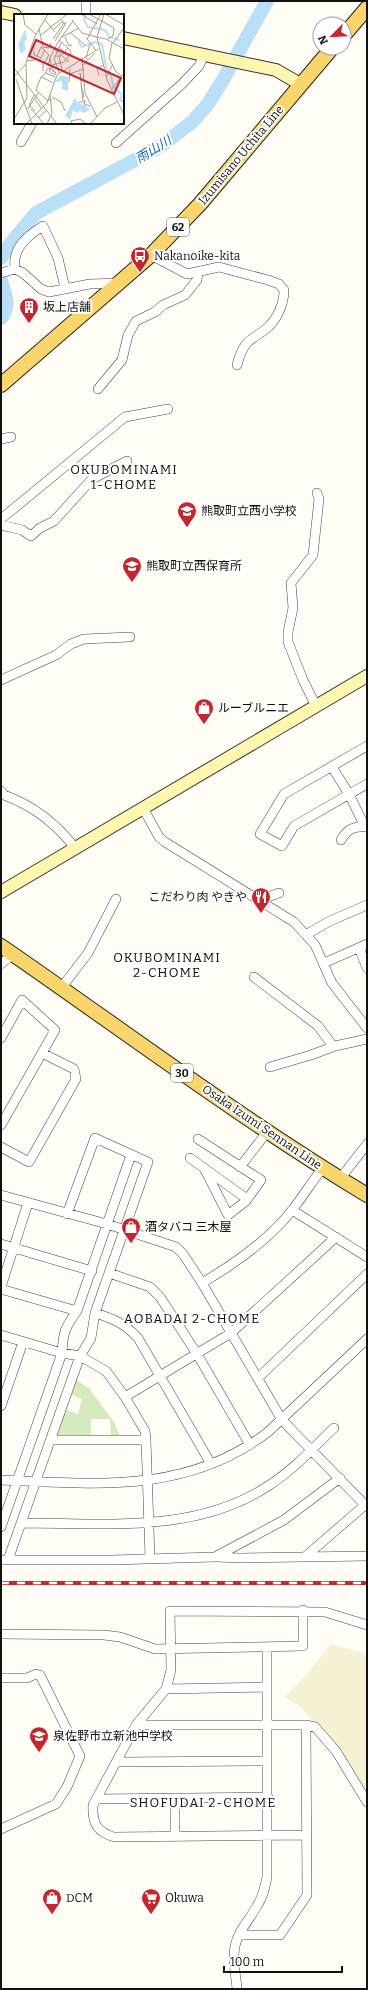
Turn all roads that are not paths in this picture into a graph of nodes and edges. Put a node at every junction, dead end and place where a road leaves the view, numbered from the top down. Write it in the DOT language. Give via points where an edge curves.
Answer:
graph roads {
  1 [pos="86,1"];
  2 [pos="367,8"];
  3 [pos="1,12"];
  4 [pos="86,14"];
  5 [pos="14,15"];
  6 [pos="352,26"];
  7 [pos="124,38"];
  8 [pos="204,55"];
  9 [pos="325,56"];
  10 [pos="300,84"];
  11 [pos="31,124"];
  12 [pos="21,142"];
  13 [pos="116,143"];
  14 [pos="151,255"];
  15 [pos="15,269"];
  16 [pos="3,272"];
  17 [pos="198,273"];
  18 [pos="120,283"];
  19 [pos="65,288"];
  20 [pos="237,365"];
  21 [pos="1,384"];
  22 [pos="98,389"];
  23 [pos="168,409"];
  24 [pos="11,437"];
  25 [pos="1,439"];
  26 [pos="127,460"];
  27 [pos="317,493"];
  28 [pos="1,519"];
  29 [pos="1,525"];
  30 [pos="130,637"];
  31 [pos="367,676"];
  32 [pos="1,680"];
  33 [pos="316,706"];
  34 [pos="367,746"];
  35 [pos="332,767"];
  36 [pos="367,784"];
  37 [pos="1,791"];
  38 [pos="349,794"];
  39 [pos="143,808"];
  40 [pos="366,827"];
  41 [pos="341,840"];
  42 [pos="75,848"];
  43 [pos="1,892"];
  44 [pos="279,893"];
  45 [pos="116,899"];
  46 [pos="259,900"];
  47 [pos="367,905"];
  48 [pos="307,934"];
  49 [pos="1,946"];
  50 [pos="363,946"];
  51 [pos="13,954"];
  52 [pos="324,963"];
  53 [pos="1,964"];
  54 [pos="367,968"];
  55 [pos="254,977"];
  56 [pos="62,987"];
  57 [pos="367,1028"];
  58 [pos="1,1038"];
  59 [pos="367,1039"];
  60 [pos="333,1046"];
  61 [pos="42,1053"];
  62 [pos="270,1067"];
  63 [pos="1,1125"];
  64 [pos="268,1132"];
  65 [pos="198,1139"];
  66 [pos="367,1144"];
  67 [pos="1,1147"];
  68 [pos="131,1155"];
  69 [pos="190,1158"];
  70 [pos="240,1167"];
  71 [pos="204,1168"];
  72 [pos="322,1169"];
  73 [pos="340,1179"];
  74 [pos="1,1195"];
  75 [pos="367,1195"];
  76 [pos="247,1199"];
  77 [pos="28,1203"];
  78 [pos="292,1210"];
  79 [pos="67,1214"];
  80 [pos="107,1224"];
  81 [pos="124,1231"];
  82 [pos="336,1237"];
  83 [pos="1,1244"];
  84 [pos="14,1248"];
  85 [pos="367,1258"];
  86 [pos="92,1271"];
  87 [pos="109,1273"];
  88 [pos="367,1274"];
  89 [pos="202,1283"];
  90 [pos="1,1288"];
  91 [pos="77,1311"];
  92 [pos="95,1313"];
  93 [pos="231,1333"];
  94 [pos="1,1335"];
  95 [pos="367,1339"];
  96 [pos="24,1342"];
  97 [pos="62,1353"];
  98 [pos="197,1354"];
  99 [pos="80,1356"];
  100 [pos="160,1376"];
  101 [pos="258,1378"];
  102 [pos="125,1397"];
  103 [pos="1,1406"];
  104 [pos="282,1420"];
  105 [pos="334,1428"];
  106 [pos="51,1440"];
  107 [pos="146,1440"];
  108 [pos="250,1445"];
  109 [pos="312,1449"];
  110 [pos="211,1464"];
  111 [pos="340,1478"];
  112 [pos="1,1480"];
  113 [pos="17,1481"];
  114 [pos="148,1481"];
  115 [pos="35,1483"];
  116 [pos="366,1506"];
  117 [pos="149,1522"];
  118 [pos="2,1523"];
  119 [pos="22,1523"];
  120 [pos="306,1556"];
  121 [pos="367,1556"];
  122 [pos="215,1557"];
  123 [pos="150,1558"];
  124 [pos="4,1560"];
  125 [pos="303,1610"];
  126 [pos="367,1625"];
  127 [pos="1,1634"];
  128 [pos="266,1647"];
  129 [pos="171,1649"];
  130 [pos="1,1678"];
  131 [pos="267,1687"];
  132 [pos="166,1689"];
  133 [pos="267,1724"];
  134 [pos="136,1725"];
  135 [pos="306,1725"];
  136 [pos="267,1761"];
  137 [pos="116,1762"];
  138 [pos="268,1797"];
  139 [pos="175,1798"];
  140 [pos="96,1799"];
  141 [pos="367,1802"];
  142 [pos="1,1829"];
  143 [pos="306,1835"];
  144 [pos="268,1836"];
  145 [pos="175,1837"];
  146 [pos="239,1935"];
  147 [pos="237,1989"];
  1 -- 4 [label="street"];
  2 -- 6 [label="main road"];
  3 -- 5 [label="street"];
  7 -- 8 [label="street"];
  8 -- 10 [label="street" via="276,70"];
  8 -- 13 [label="street" via="199,66 182,84"];
  9 -- 10 [label="main road, Izumisano Uchita Line / 62"];
  10 -- 14 [label="main road, Izumisano Uchita Line / 62" via="200,204"];
  11 -- 12 [label="street"];
  14 -- 17 [label="street" via="187,274"];
  14 -- 18 [label="main road, Izumisano Uchita Line / 62"];
  15 -- 16 [label="street"];
  15 -- 19 [label="street" via="23,273 40,290 49,292"];
  15 -- 19 [label="street" via="18,248 28,236 43,226 58,258"];
  17 -- 20 [label="street" via="219,267 268,280 284,290 284,299 277,316 267,328 247,342"];
  17 -- 22 [label="street" via="197,280 185,295 136,321 128,335 122,360"];
  18 -- 19 [label="street"];
  18 -- 21 [label="main road, Izumisano Uchita Line / 62"];
  23 -- 28 [label="street" via="125,417"];
  24 -- 25 [label="street"];
  26 -- 29 [label="street" via="92,479 54,521 31,536 22,530"];
  27 -- 33 [label="street" via="319,499 313,555 291,583 293,608 288,632 293,657"];
  30 -- 32 [label="street" via="84,639"];
  31 -- 33 [label="street"];
  33 -- 39 [label="street"];
  34 -- 35 [label="street"];
  35 -- 38 [label="street"];
  35 -- 38 [label="street" via="284,794 260,834 282,846 294,826"];
  36 -- 38 [label="street"];
  37 -- 42 [label="street" via="4,795 35,809 52,822"];
  38 -- 40 [label="street"];
  39 -- 42 [label="street"];
  39 -- 46 [label="street" via="164,842"];
  40 -- 41 [label="street" via="350,829"];
  42 -- 43 [label="street"];
  44 -- 46 [label="street"];
  45 -- 56 [label="street" via="88,953"];
  46 -- 48 [label="street" via="294,922"];
  47 -- 48 [label="street"];
  48 -- 52 [label="street"];
  49 -- 51 [label="main road, Osaka Izumi Sennan Line / 30"];
  50 -- 52 [label="street"];
  50 -- 54 [label="street"];
  51 -- 53 [label="street"];
  51 -- 56 [label="main road, Osaka Izumi Sennan Line / 30"];
  52 -- 57 [label="street" via="332,983"];
  55 -- 60 [label="street" via="318,1026"];
  56 -- 64 [label="main road, Osaka Izumi Sennan Line / 30"];
  58 -- 61 [label="street" via="22,1000 55,1030"];
  59 -- 60 [label="street"];
  60 -- 62 [label="street" via="311,1056"];
  61 -- 63 [label="street"];
  61 -- 67 [label="street" via="74,1069 76,1079 29,1162"];
  64 -- 70 [label="street"];
  64 -- 72 [label="main road, Osaka Izumi Sennan Line / 30"];
  65 -- 70 [label="street"];
  66 -- 73 [label="street"];
  68 -- 79 [label="street" via="95,1138"];
  68 -- 80 [label="street"];
  68 -- 81 [label="street" via="148,1162"];
  69 -- 71 [label="street"];
  70 -- 76 [label="street" via="260,1180"];
  71 -- 76 [label="street"];
  71 -- 76 [label="street" via="228,1215"];
  72 -- 73 [label="main road, Osaka Izumi Sennan Line / 30"];
  72 -- 78 [label="street"];
  73 -- 75 [label="main road, Osaka Izumi Sennan Line / 30"];
  74 -- 77 [label="street"];
  77 -- 79 [label="street"];
  77 -- 84 [label="street"];
  78 -- 82 [label="street"];
  78 -- 89 [label="street" via="263,1241"];
  79 -- 80 [label="street"];
  80 -- 81 [label="street"];
  80 -- 86 [label="street"];
  81 -- 87 [label="street"];
  81 -- 89 [label="street" via="176,1247"];
  82 -- 85 [label="street"];
  82 -- 93 [label="street"];
  83 -- 84 [label="street"];
  84 -- 86 [label="street"];
  84 -- 90 [label="street"];
  86 -- 91 [label="street"];
  87 -- 92 [label="street"];
  87 -- 98 [label="street" via="150,1287 160,1297"];
  88 -- 101 [label="street"];
  89 -- 93 [label="street"];
  90 -- 91 [label="street"];
  91 -- 97 [label="street" via="63,1336"];
  92 -- 99 [label="street" via="91,1338"];
  92 -- 100 [label="street" via="127,1326 138,1338"];
  93 -- 98 [label="street"];
  93 -- 101 [label="street"];
  94 -- 96 [label="street"];
  95 -- 104 [label="street"];
  96 -- 97 [label="street"];
  96 -- 103 [label="street"];
  97 -- 99 [label="street"];
  97 -- 113 [label="street"];
  98 -- 100 [label="street"];
  98 -- 108 [label="street"];
  99 -- 102 [label="street" via="106,1371"];
  99 -- 106 [label="street"];
  100 -- 102 [label="street"];
  100 -- 110 [label="street"];
  101 -- 104 [label="street"];
  102 -- 107 [label="street" via="145,1431"];
  104 -- 108 [label="street"];
  104 -- 109 [label="street"];
  105 -- 109 [label="street"];
  106 -- 107 [label="street"];
  106 -- 115 [label="street"];
  107 -- 114 [label="street"];
  108 -- 110 [label="street"];
  109 -- 111 [label="street"];
  109 -- 117 [label="street" via="267,1487 245,1498 200,1515 171,1521"];
  110 -- 114 [label="street"];
  111 -- 116 [label="street"];
  111 -- 122 [label="street" via="284,1520"];
  112 -- 113 [label="street"];
  113 -- 115 [label="street"];
  113 -- 118 [label="street"];
  114 -- 115 [label="street"];
  114 -- 117 [label="street"];
  115 -- 119 [label="street"];
  116 -- 120 [label="street"];
  117 -- 119 [label="street"];
  117 -- 123 [label="street"];
  119 -- 124 [label="street"];
  120 -- 121 [label="street"];
  120 -- 122 [label="street"];
  122 -- 123 [label="street"];
  123 -- 124 [label="street"];
  125 -- 126 [label="street" via="325,1612"];
  125 -- 128 [label="street" via="303,1646"];
  125 -- 129 [label="street" via="170,1611"];
  127 -- 129 [label="street" via="104,1635 155,1649"];
  128 -- 129 [label="street"];
  128 -- 131 [label="street"];
  129 -- 132 [label="street" via="171,1670"];
  130 -- 142 [label="street" via="40,1675 80,1756 67,1787 56,1804"];
  131 -- 132 [label="street"];
  131 -- 133 [label="street"];
  132 -- 134 [label="street"];
  133 -- 134 [label="street"];
  133 -- 135 [label="street"];
  133 -- 136 [label="street"];
  134 -- 137 [label="street"];
  135 -- 141 [label="street" via="315,1727 336,1751"];
  135 -- 143 [label="street"];
  136 -- 137 [label="street"];
  136 -- 138 [label="street"];
  137 -- 140 [label="street"];
  138 -- 139 [label="street"];
  138 -- 144 [label="street"];
  139 -- 140 [label="street"];
  139 -- 145 [label="street"];
  140 -- 145 [label="street" via="92,1805 92,1817 97,1828 104,1834 125,1838"];
  143 -- 144 [label="street"];
  143 -- 146 [label="street" via="307,1895 280,1935"];
  144 -- 145 [label="street"];
  144 -- 146 [label="street" via="264,1892"];
  146 -- 147 [label="street" via="234,1957"];
}
